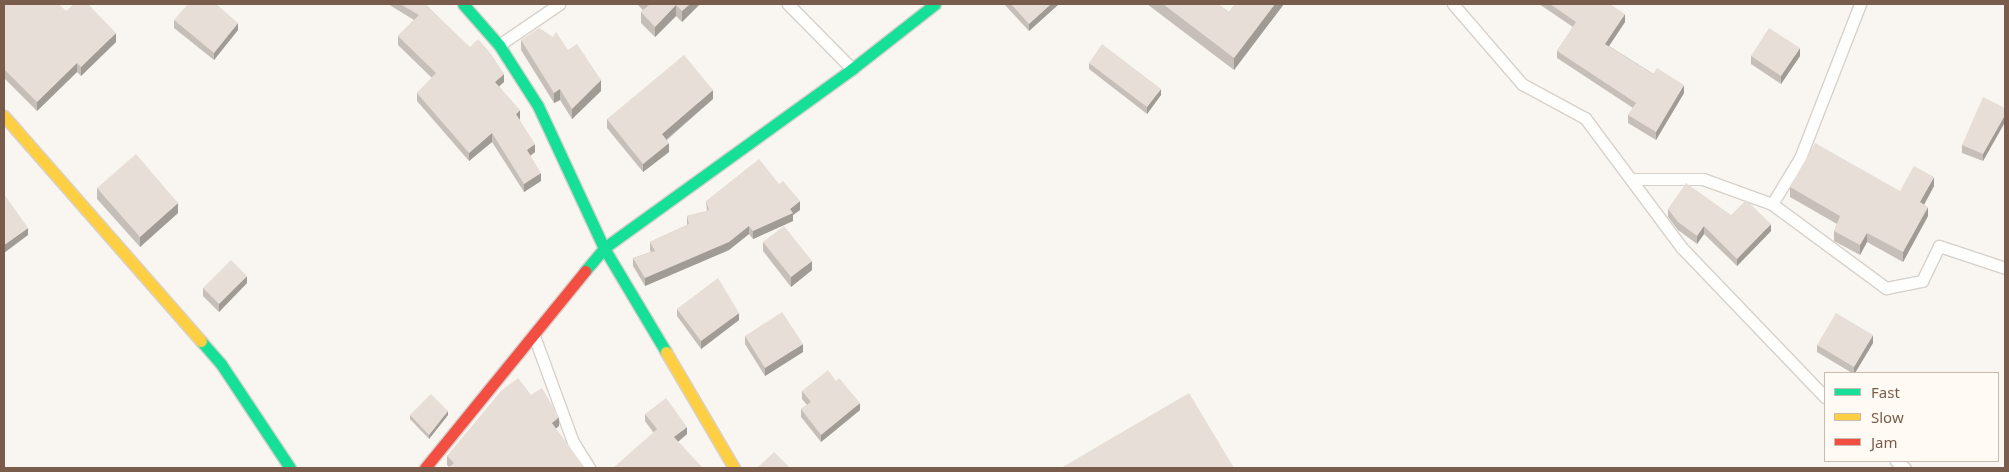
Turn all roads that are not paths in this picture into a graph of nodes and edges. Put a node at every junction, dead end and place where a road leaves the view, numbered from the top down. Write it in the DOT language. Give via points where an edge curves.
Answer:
graph roads {
  1 [pos="463,4"];
  2 [pos="559,4"];
  3 [pos="788,4"];
  4 [pos="936,4"];
  5 [pos="1453,4"];
  6 [pos="1860,4"];
  7 [pos="498,45"];
  8 [pos="852,69"];
  9 [pos="6,124"];
  10 [pos="1631,179"];
  11 [pos="1772,204"];
  12 [pos="604,248"];
  13 [pos="2005,268"];
  14 [pos="534,334"];
  15 [pos="1824,396"];
  16 [pos="433,459"];
  17 [pos="290,468"];
  18 [pos="425,468"];
  19 [pos="442,468"];
  20 [pos="589,468"];
  21 [pos="734,468"];
  1 -- 7 [label="street"];
  2 -- 7 [label="lane"];
  3 -- 8 [label="lane"];
  4 -- 8 [label="street"];
  5 -- 10 [label="lane" via="1522,84 1585,118"];
  6 -- 11 [label="lane" via="1800,158"];
  7 -- 12 [label="street" via="538,106"];
  8 -- 12 [label="street"];
  9 -- 17 [label="street" via="221,364"];
  10 -- 11 [label="lane" via="1703,179"];
  10 -- 15 [label="lane" via="1682,248"];
  11 -- 13 [label="lane" via="1886,288 1922,281 1939,246"];
  12 -- 14 [label="street"];
  12 -- 21 [label="street"];
  14 -- 16 [label="street"];
  14 -- 20 [label="lane" via="573,442"];
  16 -- 18 [label="street"];
  16 -- 19 [label="lane"];
}
